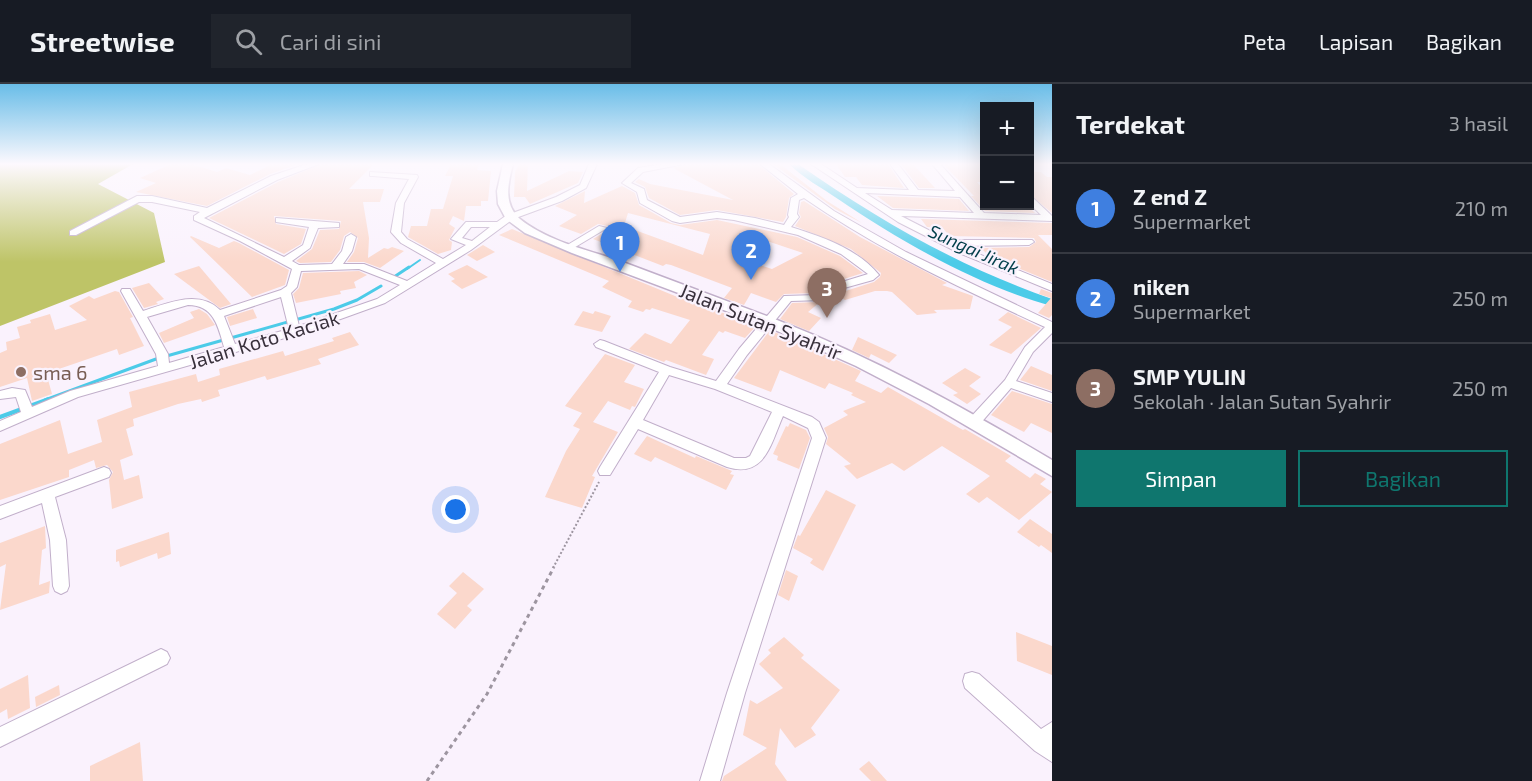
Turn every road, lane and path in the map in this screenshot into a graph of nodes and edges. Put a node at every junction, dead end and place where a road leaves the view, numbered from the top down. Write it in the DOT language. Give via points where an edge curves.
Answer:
graph roads {
  1 [pos="237,197"];
  2 [pos="403,197"];
  3 [pos="502,197"];
  4 [pos="562,197"];
  5 [pos="642,197"];
  6 [pos="800,197"];
  7 [pos="807,197"];
  8 [pos="862,197"];
  9 [pos="963,197"];
  10 [pos="1034,205"];
  11 [pos="208,211"];
  12 [pos="888,213"];
  13 [pos="981,215"];
  14 [pos="279,220"];
  15 [pos="1051,220"];
  16 [pos="504,221"];
  17 [pos="314,225"];
  18 [pos="336,225"];
  19 [pos="602,228"];
  20 [pos="785,230"];
  21 [pos="73,233"];
  22 [pos="351,237"];
  23 [pos="1029,242"];
  24 [pos="946,243"];
  25 [pos="473,244"];
  26 [pos="569,247"];
  27 [pos="285,261"];
  28 [pos="443,263"];
  29 [pos="336,266"];
  30 [pos="297,268"];
  31 [pos="407,284"];
  32 [pos="1052,288"];
  33 [pos="126,291"];
  34 [pos="285,292"];
  35 [pos="217,315"];
  36 [pos="140,316"];
  37 [pos="768,322"];
  38 [pos="293,326"];
  39 [pos="600,344"];
  40 [pos="230,349"];
  41 [pos="163,361"];
  42 [pos="666,370"];
  43 [pos="1009,383"];
  44 [pos="719,386"];
  45 [pos="0,395"];
  46 [pos="1052,398"];
  47 [pos="27,409"];
  48 [pos="780,409"];
  49 [pos="635,422"];
  50 [pos="974,423"];
  51 [pos="0,426"];
  52 [pos="1052,469"];
  53 [pos="605,471"];
  54 [pos="104,473"];
  55 [pos="47,494"];
  56 [pos="0,513"];
  57 [pos="61,586"];
  58 [pos="161,658"];
  59 [pos="972,681"];
  60 [pos="0,737"];
  61 [pos="1049,743"];
  62 [pos="714,778"];
  63 [pos="427,781"];
  1 -- 11 [label="street"];
  2 -- 28 [label="street" via="396,232 412,247"];
  3 -- 16 [label="main road"];
  4 -- 16 [label="street"];
  5 -- 20 [label="street" via="643,201 677,219 716,215"];
  6 -- 20 [label="street" via="795,198 794,217"];
  7 -- 43 [label="street" via="866,234 1052,326 1029,350"];
  8 -- 12 [label="street"];
  9 -- 13 [label="street"];
  10 -- 15 [label="street"];
  11 -- 21 [label="street" via="137,199"];
  11 -- 27 [label="street" via="197,218"];
  12 -- 13 [label="street"];
  12 -- 24 [label="street"];
  13 -- 15 [label="street"];
  14 -- 17 [label="street"];
  16 -- 25 [label="street, Jalan Koto Kaciak"];
  16 -- 25 [label="street" via="469,224 456,239"];
  16 -- 26 [label="main road, Jalan Sutan Syahrir"];
  17 -- 18 [label="street"];
  17 -- 27 [label="street" via="307,246"];
  19 -- 26 [label="street"];
  20 -- 37 [label="street" via="853,255 874,276 833,288 819,298 788,298"];
  22 -- 29 [label="street"];
  23 -- 24 [label="street"];
  24 -- 32 [label="street"];
  25 -- 28 [label="street, Jalan Koto Kaciak"];
  26 -- 37 [label="main road, Jalan Sutan Syahrir"];
  27 -- 30 [label="street"];
  28 -- 31 [label="street, Jalan Koto Kaciak"];
  29 -- 30 [label="street"];
  29 -- 31 [label="street" via="360,266"];
  30 -- 34 [label="street" via="292,287"];
  31 -- 38 [label="street, Jalan Koto Kaciak" via="381,301"];
  33 -- 36 [label="street"];
  34 -- 35 [label="street"];
  34 -- 38 [label="street"];
  35 -- 36 [label="street" via="202,300"];
  35 -- 40 [label="street"];
  36 -- 41 [label="street"];
  37 -- 44 [label="street"];
  37 -- 50 [label="main road, Jalan Sutan Syahrir" via="864,363"];
  38 -- 40 [label="street, Jalan Koto Kaciak"];
  39 -- 42 [label="street"];
  40 -- 41 [label="street, Jalan Koto Kaciak"];
  41 -- 47 [label="street, Jalan Koto Kaciak"];
  42 -- 44 [label="street"];
  42 -- 49 [label="street"];
  43 -- 46 [label="street"];
  43 -- 50 [label="street"];
  44 -- 48 [label="street"];
  45 -- 47 [label="street" via="18,391"];
  47 -- 51 [label="street, Jalan Koto Kaciak"];
  48 -- 49 [label="street" via="758,457 744,465"];
  48 -- 62 [label="street" via="814,425 819,438"];
  49 -- 53 [label="street"];
  50 -- 52 [label="main road, Jalan Sutan Syahrir"];
  53 -- 63 [label="path" via="488,694"];
  54 -- 55 [label="street"];
  55 -- 56 [label="street"];
  55 -- 57 [label="street" via="58,540"];
  58 -- 60 [label="street"];
  59 -- 61 [label="street"];
}
